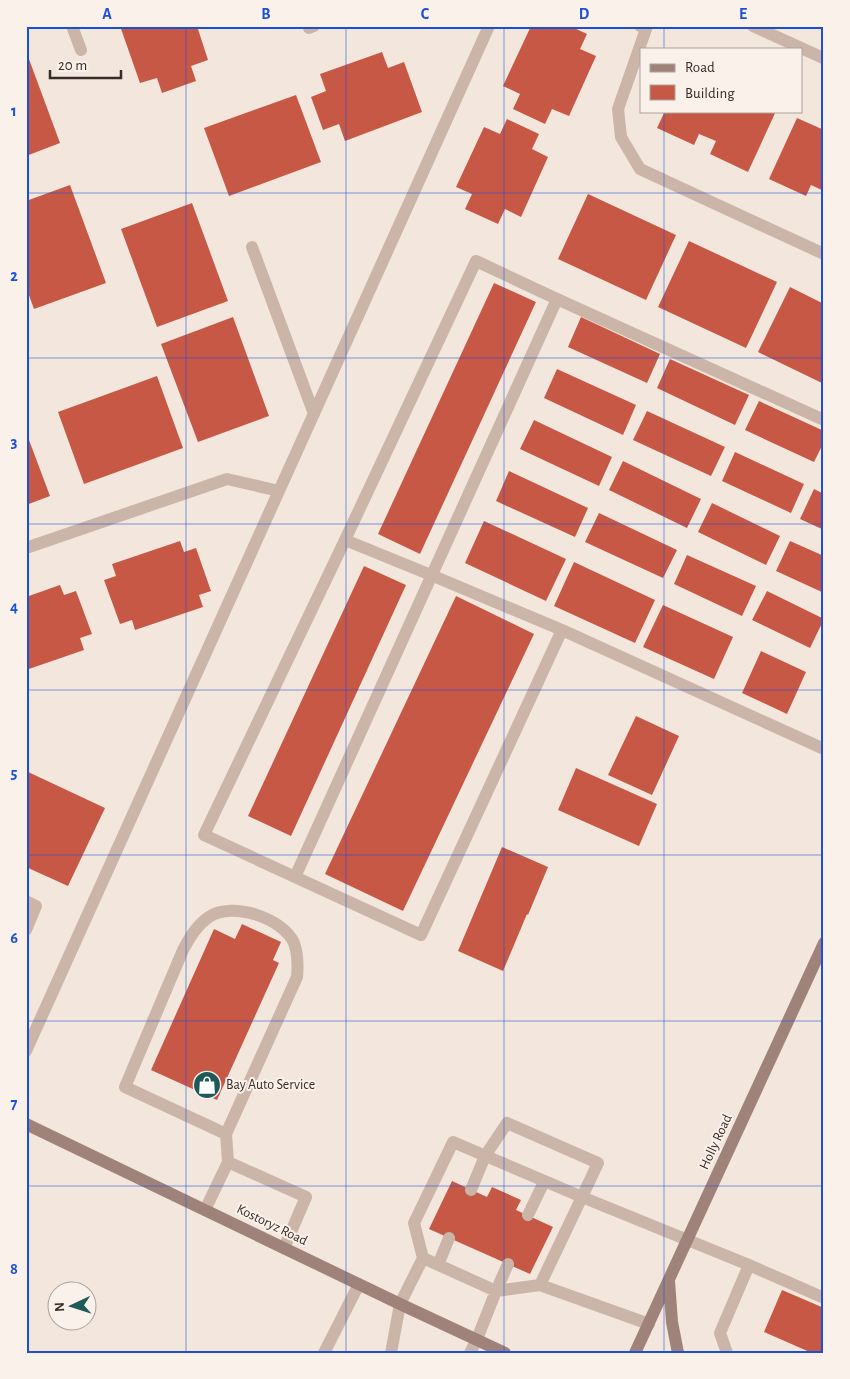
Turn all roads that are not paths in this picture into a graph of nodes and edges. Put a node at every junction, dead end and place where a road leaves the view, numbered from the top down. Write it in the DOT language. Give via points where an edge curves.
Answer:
graph roads {
  1 [pos="72,26"];
  2 [pos="489,26"];
  3 [pos="753,26"];
  4 [pos="644,27"];
  5 [pos="801,48"];
  6 [pos="802,48"];
  7 [pos="81,50"];
  8 [pos="823,58"];
  9 [pos="252,246"];
  10 [pos="824,254"];
  11 [pos="557,299"];
  12 [pos="314,414"];
  13 [pos="824,420"];
  14 [pos="279,491"];
  15 [pos="345,540"];
  16 [pos="26,548"];
  17 [pos="431,575"];
  18 [pos="562,630"];
  19 [pos="824,749"];
  20 [pos="295,877"];
  21 [pos="26,901"];
  22 [pos="26,930"];
  23 [pos="824,943"];
  24 [pos="26,1051"];
  25 [pos="26,1124"];
  26 [pos="226,1134"];
  27 [pos="485,1156"];
  28 [pos="228,1162"];
  29 [pos="544,1182"];
  30 [pos="471,1190"];
  31 [pos="582,1197"];
  32 [pos="205,1210"];
  33 [pos="528,1215"];
  34 [pos="449,1238"];
  35 [pos="687,1241"];
  36 [pos="284,1248"];
  37 [pos="423,1258"];
  38 [pos="508,1264"];
  39 [pos="438,1265"];
  40 [pos="750,1266"];
  41 [pos="669,1280"];
  42 [pos="358,1284"];
  43 [pos="540,1285"];
  44 [pos="496,1291"];
  45 [pos="824,1298"];
  46 [pos="400,1304"];
  47 [pos="649,1324"];
  48 [pos="477,1339"];
  49 [pos="324,1353"];
  50 [pos="391,1353"];
  51 [pos="470,1353"];
  52 [pos="505,1353"];
  53 [pos="636,1353"];
  54 [pos="678,1353"];
  55 [pos="727,1353"];
  1 -- 7 [label="street"];
  2 -- 12 [label="street"];
  3 -- 5 [label="street"];
  4 -- 10 [label="street" via="618,109 621,137 640,168"];
  6 -- 8 [label="street"];
  9 -- 12 [label="street"];
  11 -- 13 [label="street"];
  11 -- 15 [label="street" via="476,260"];
  11 -- 17 [label="street"];
  12 -- 14 [label="street"];
  14 -- 16 [label="street" via="227,479"];
  14 -- 24 [label="street"];
  15 -- 17 [label="street"];
  15 -- 20 [label="street" via="204,834"];
  17 -- 18 [label="street"];
  17 -- 20 [label="street"];
  18 -- 19 [label="street"];
  18 -- 20 [label="street" via="421,935"];
  21 -- 22 [label="street" via="36,906"];
  23 -- 35 [label="main road, Holly Road"];
  25 -- 32 [label="main road, Kostoryz Road"];
  26 -- 26 [label="street" via="297,977 298,960 293,942 281,927 264,917 241,910 210,916 194,930 125,1087"];
  26 -- 28 [label="street"];
  27 -- 29 [label="street"];
  27 -- 30 [label="street"];
  27 -- 31 [label="street" via="507,1123 598,1163"];
  27 -- 37 [label="street" via="453,1142 414,1222"];
  28 -- 32 [label="street"];
  28 -- 36 [label="street" via="306,1197"];
  29 -- 31 [label="street"];
  29 -- 33 [label="street"];
  31 -- 35 [label="street"];
  31 -- 43 [label="street"];
  32 -- 36 [label="main road, Kostoryz Road"];
  34 -- 39 [label="street"];
  35 -- 40 [label="street"];
  35 -- 41 [label="main road, Holly Road"];
  36 -- 42 [label="main road, Kostoryz Road"];
  37 -- 39 [label="street"];
  37 -- 46 [label="street"];
  38 -- 44 [label="street"];
  39 -- 44 [label="street"];
  40 -- 45 [label="street"];
  40 -- 55 [label="street" via="720,1333"];
  41 -- 47 [label="main road, Holly Road"];
  41 -- 54 [label="main road"];
  42 -- 46 [label="main road, Kostoryz Road"];
  42 -- 49 [label="street"];
  43 -- 44 [label="street"];
  43 -- 47 [label="street"];
  44 -- 48 [label="street"];
  46 -- 48 [label="main road, Kostoryz Road"];
  46 -- 50 [label="street"];
  47 -- 53 [label="main road, Holly Road"];
  48 -- 51 [label="street"];
  48 -- 52 [label="main road, Kostoryz Road"];
}
